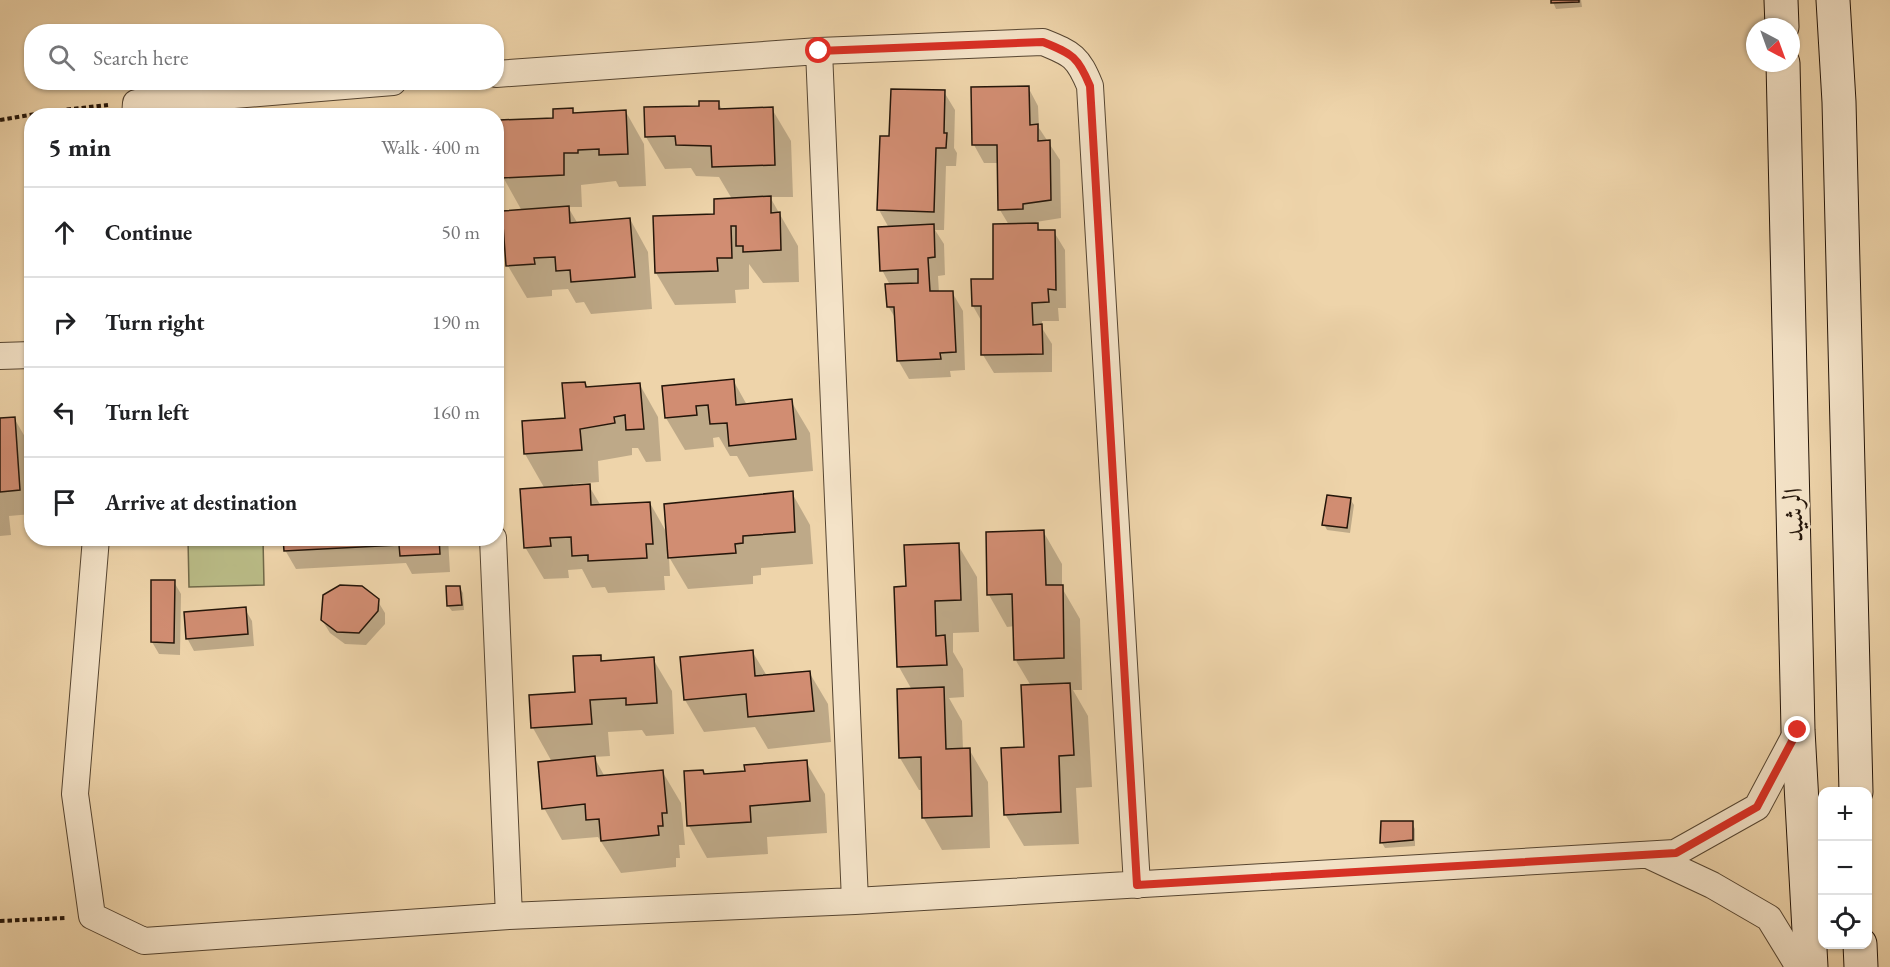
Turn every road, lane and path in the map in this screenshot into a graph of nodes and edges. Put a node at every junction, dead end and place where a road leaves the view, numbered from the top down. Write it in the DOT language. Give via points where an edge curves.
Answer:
graph roads {
  1 [pos="1782,0"];
  2 [pos="1833,0"];
  3 [pos="1782,18"];
  4 [pos="819,51"];
  5 [pos="1783,72"];
  6 [pos="504,73"];
  7 [pos="317,90"];
  8 [pos="145,108"];
  9 [pos="24,116"];
  10 [pos="0,120"];
  11 [pos="24,355"];
  12 [pos="0,356"];
  13 [pos="95,546"];
  14 [pos="493,546"];
  15 [pos="1798,730"];
  16 [pos="1856,787"];
  17 [pos="1648,855"];
  18 [pos="1137,885"];
  19 [pos="855,901"];
  20 [pos="92,916"];
  21 [pos="509,916"];
  22 [pos="0,921"];
  23 [pos="1860,949"];
  24 [pos="1799,967"];
  25 [pos="1811,967"];
  26 [pos="1861,967"];
  1 -- 3 [label="main road"];
  2 -- 16 [label="main road, الرشيد" via="1839,102"];
  4 -- 6 [label="street"];
  4 -- 18 [label="street" via="1043,42 1081,63 1090,86"];
  4 -- 19 [label="street"];
  5 -- 15 [label="main road, الرشيد"];
  7 -- 8 [label="street"];
  9 -- 10 [label="path"];
  11 -- 12 [label="street"];
  13 -- 20 [label="street" via="75,794"];
  14 -- 21 [label="street"];
  15 -- 17 [label="street" via="1757,807 1676,853"];
  15 -- 25 [label="main road, الرشيد"];
  17 -- 18 [label="street"];
  17 -- 24 [label="street" via="1712,885 1768,918"];
  18 -- 19 [label="street"];
  19 -- 21 [label="street"];
  20 -- 21 [label="street" via="144,941"];
  20 -- 22 [label="path"];
  23 -- 26 [label="main road"];
}
